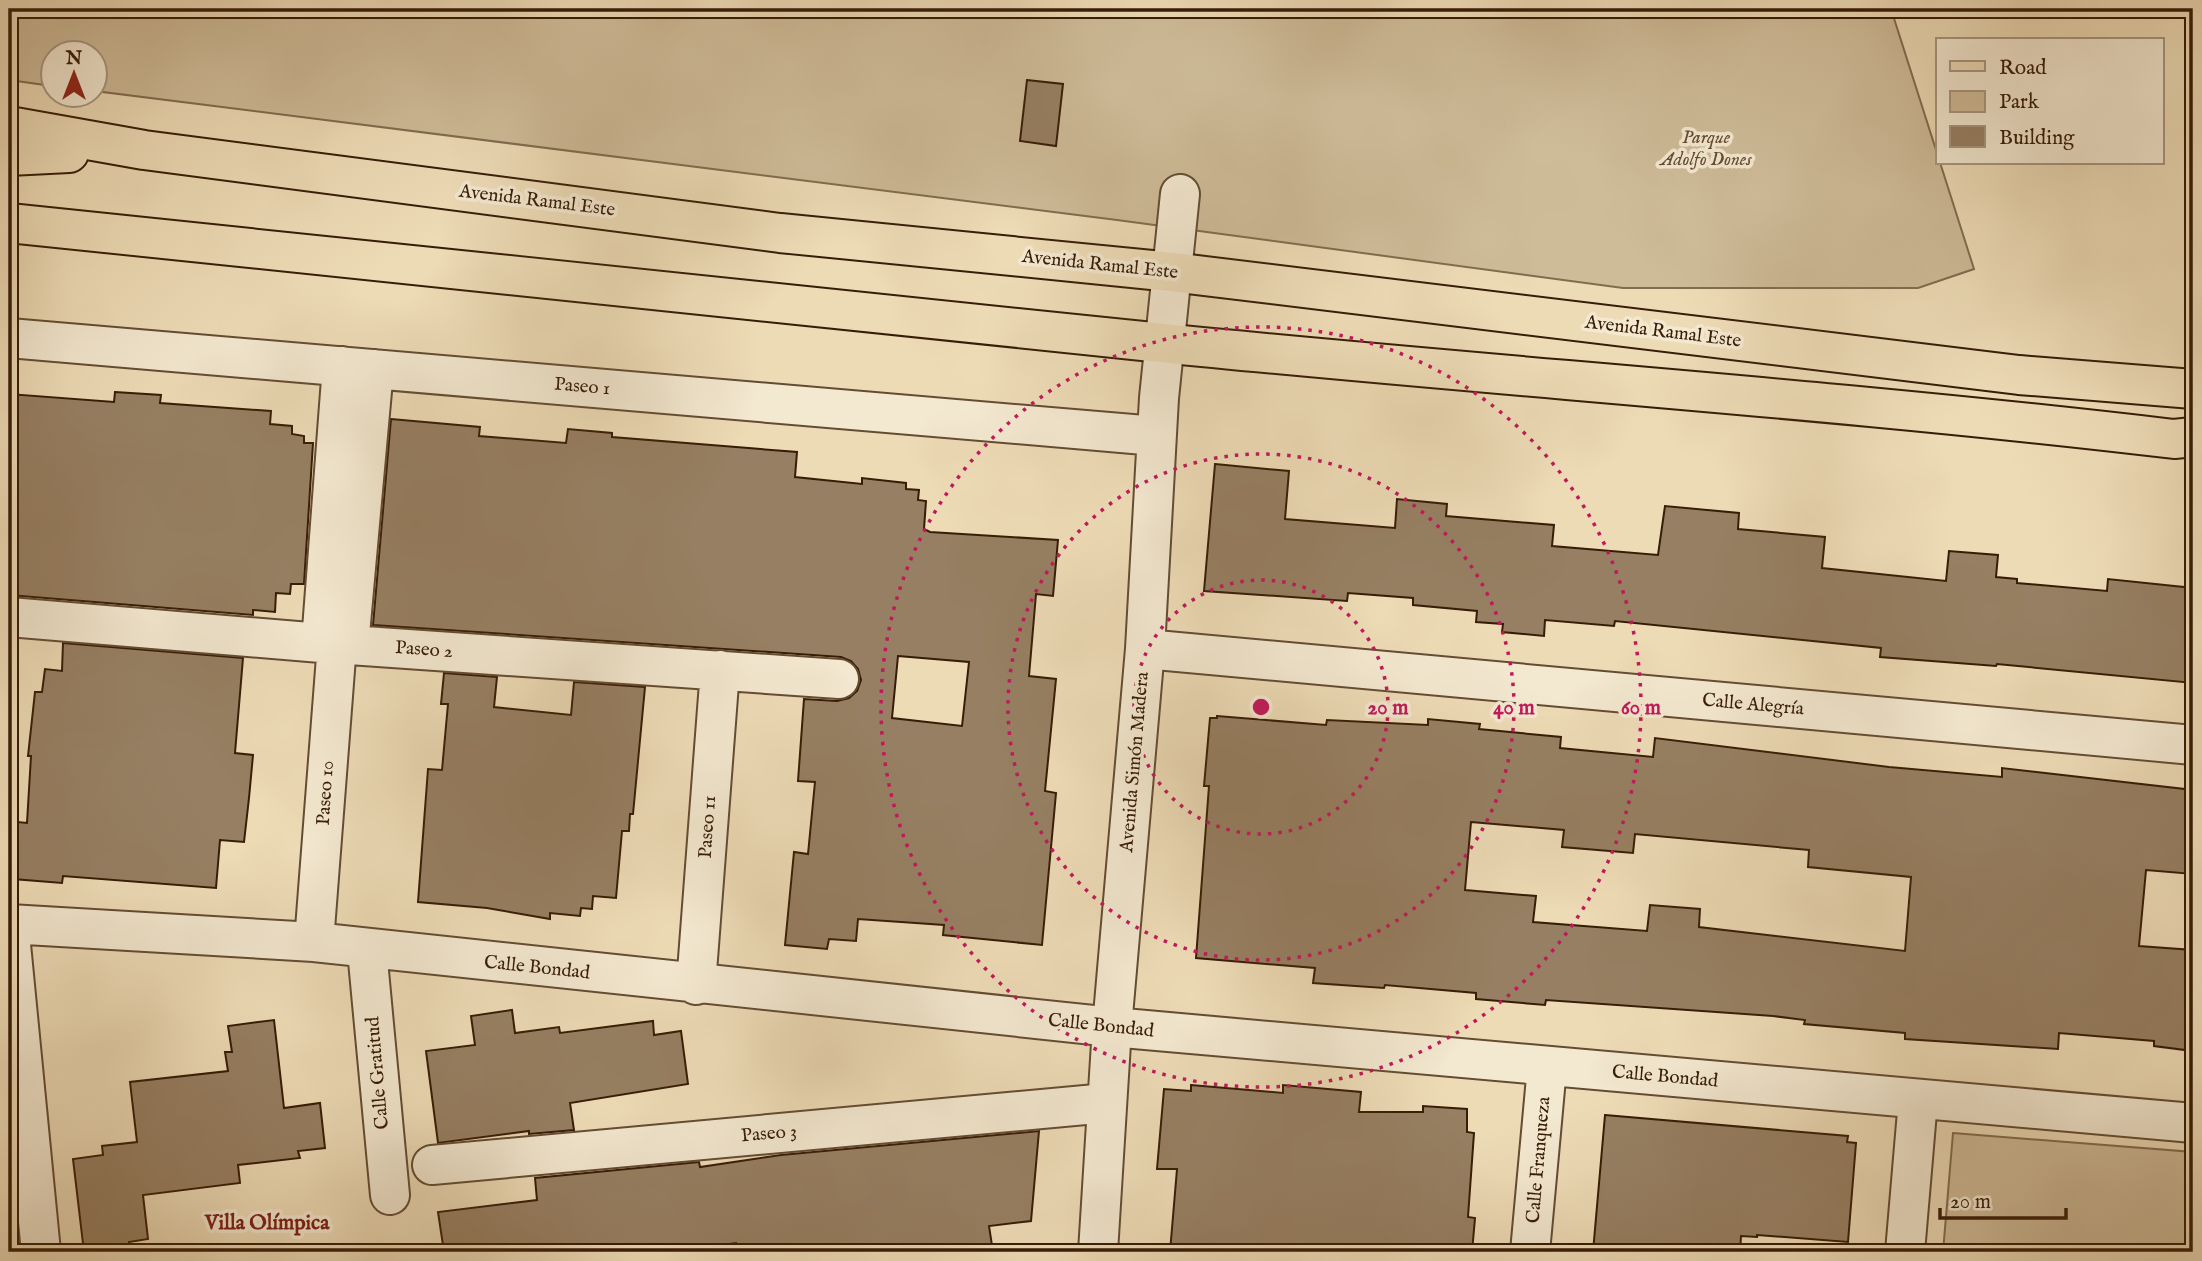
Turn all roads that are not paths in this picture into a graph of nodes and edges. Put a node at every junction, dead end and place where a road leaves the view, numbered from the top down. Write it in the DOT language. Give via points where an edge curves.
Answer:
graph roads {
  1 [pos="9,126"];
  2 [pos="144,149"];
  3 [pos="9,156"];
  4 [pos="1180,194"];
  5 [pos="9,223"];
  6 [pos="1172,272"];
  7 [pos="9,338"];
  8 [pos="1165,343"];
  9 [pos="358,368"];
  10 [pos="2193,389"];
  11 [pos="1156,436"];
  12 [pos="2193,437"];
  13 [pos="9,617"];
  14 [pos="336,644"];
  15 [pos="1145,649"];
  16 [pos="720,670"];
  17 [pos="839,679"];
  18 [pos="2193,746"];
  19 [pos="9,924"];
  20 [pos="314,942"];
  21 [pos="367,950"];
  22 [pos="696,985"];
  23 [pos="1112,1027"];
  24 [pos="1547,1067"];
  25 [pos="1918,1100"];
  26 [pos="1107,1103"];
  27 [pos="2193,1123"];
  28 [pos="432,1165"];
  29 [pos="390,1195"];
  30 [pos="22,1203"];
  31 [pos="41,1252"];
  32 [pos="1098,1252"];
  33 [pos="1531,1252"];
  34 [pos="1905,1252"];
  1 -- 2 [label="main road, Avenida Ramal Este"];
  2 -- 3 [label="main road"];
  2 -- 6 [label="main road, Avenida Ramal Este" via="780,233"];
  4 -- 6 [label="street, Avenida Simón Madera"];
  5 -- 8 [label="main road"];
  6 -- 8 [label="street, Avenida Simón Madera"];
  6 -- 10 [label="main road, Avenida Ramal Este" via="2019,375"];
  7 -- 9 [label="street, Paseo 1"];
  8 -- 11 [label="street, Avenida Simón Madera"];
  8 -- 12 [label="main road" via="1960,413 2174,439"];
  9 -- 11 [label="street, Paseo 1"];
  9 -- 14 [label="street, Paseo 10"];
  11 -- 15 [label="street, Avenida Simón Madera"];
  13 -- 14 [label="street, Paseo 2"];
  14 -- 16 [label="street, Paseo 2"];
  14 -- 20 [label="street, Paseo 10"];
  15 -- 18 [label="street, Calle Alegría"];
  15 -- 23 [label="street, Avenida Simón Madera"];
  16 -- 17 [label="street, Paseo 2"];
  16 -- 22 [label="street, Paseo 11"];
  19 -- 20 [label="street, Calle Bondad"];
  19 -- 30 [label="street"];
  20 -- 21 [label="street, Calle Bondad"];
  21 -- 22 [label="street, Calle Bondad"];
  21 -- 29 [label="street, Calle Gratitud"];
  22 -- 23 [label="street, Calle Bondad"];
  23 -- 24 [label="street, Calle Bondad"];
  23 -- 26 [label="street, Avenida Simón Madera"];
  24 -- 25 [label="street, Calle Bondad"];
  24 -- 33 [label="street, Calle Franqueza"];
  25 -- 27 [label="street, Calle Bondad"];
  25 -- 34 [label="street"];
  26 -- 28 [label="street, Paseo 3"];
  26 -- 32 [label="street, Avenida Simón Madera"];
  30 -- 31 [label="street"];
}
